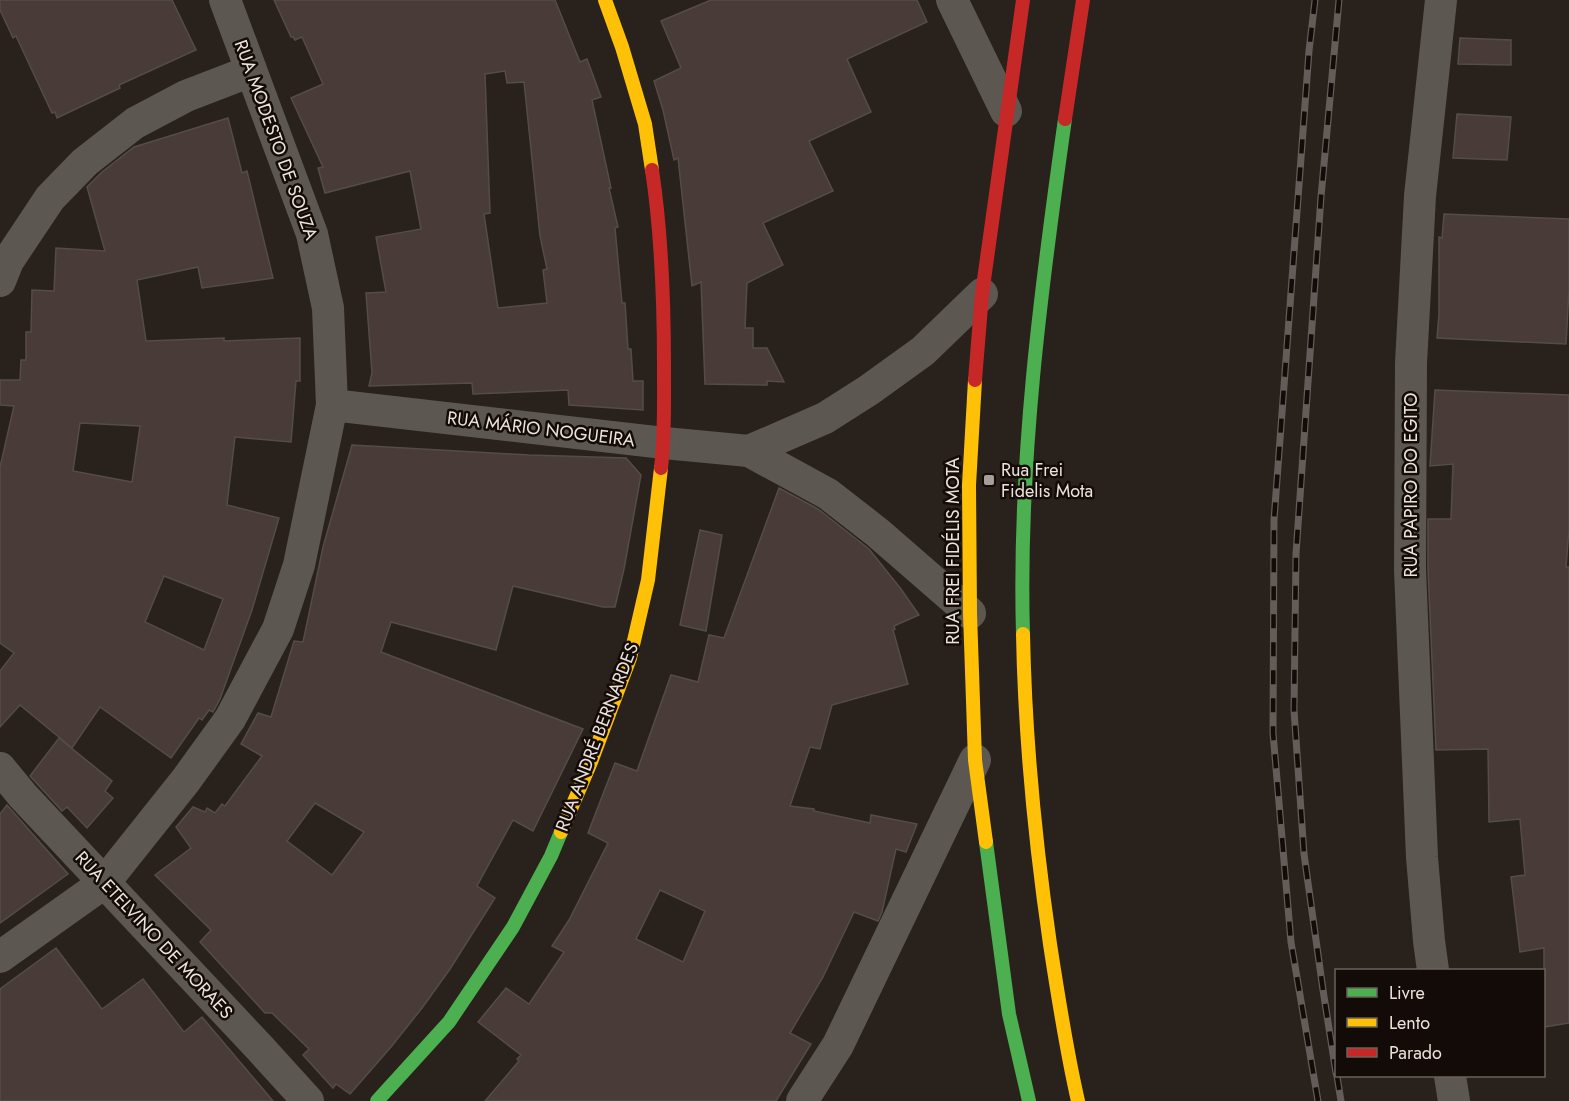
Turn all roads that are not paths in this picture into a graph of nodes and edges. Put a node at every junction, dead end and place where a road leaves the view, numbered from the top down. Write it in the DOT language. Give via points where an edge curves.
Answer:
graph roads {
  1 [pos="225,0"];
  2 [pos="605,0"];
  3 [pos="952,0"];
  4 [pos="1023,0"];
  5 [pos="1083,0"];
  6 [pos="1441,0"];
  7 [pos="251,71"];
  8 [pos="1006,111"];
  9 [pos="0,281"];
  10 [pos="982,294"];
  11 [pos="332,405"];
  12 [pos="664,443"];
  13 [pos="749,451"];
  14 [pos="970,613"];
  15 [pos="975,760"];
  16 [pos="0,768"];
  17 [pos="104,883"];
  18 [pos="0,957"];
  19 [pos="1434,969"];
  20 [pos="1450,1077"];
  21 [pos="308,1101"];
  22 [pos="377,1101"];
  23 [pos="802,1101"];
  24 [pos="1029,1101"];
  25 [pos="1078,1101"];
  26 [pos="1454,1101"];
  1 -- 7 [label="street, RUA MODESTO DE SOUZA"];
  2 -- 12 [label="street, RUA ANDRÉ BERNARDES" via="645,124 656,197 664,299"];
  3 -- 8 [label="street"];
  4 -- 8 [label="street, RUA FREI FIDÉLIS MOTA"];
  5 -- 25 [label="street" via="1039,322 1025,479 1022,600 1024,701 1036,834 1055,976"];
  6 -- 19 [label="street, RUA PAPIRO DO EGITO" via="1420,196 1411,374 1410,570 1422,857"];
  7 -- 9 [label="street" via="186,96 135,123 85,162 50,198 8,261"];
  7 -- 11 [label="street, RUA MODESTO DE SOUZA" via="312,234 328,308"];
  8 -- 10 [label="street, RUA FREI FIDÉLIS MOTA"];
  10 -- 13 [label="street, RUA MÁRIO NOGUEIRA" via="923,351 869,390 825,418"];
  10 -- 14 [label="street, RUA FREI FIDÉLIS MOTA" via="969,485"];
  11 -- 12 [label="street, RUA MÁRIO NOGUEIRA"];
  11 -- 17 [label="street, RUA MODESTO DE SOUZA" via="299,565 278,630 230,719"];
  12 -- 13 [label="street, RUA MÁRIO NOGUEIRA"];
  12 -- 22 [label="street, RUA ANDRÉ BERNARDES" via="648,580 630,658 551,856 513,927 449,1022"];
  13 -- 14 [label="street, RUA MÁRIO NOGUEIRA" via="828,494"];
  14 -- 15 [label="street, RUA FREI FIDÉLIS MOTA"];
  15 -- 23 [label="street" via="838,1045"];
  15 -- 24 [label="street, RUA FREI FIDÉLIS MOTA" via="1009,1014"];
  16 -- 17 [label="street, RUA ETELVINO DE MORAES"];
  17 -- 18 [label="street, RUA MODESTO DE SOUZA"];
  17 -- 21 [label="street, RUA ETELVINO DE MORAES"];
  20 -- 26 [label="street"];
}
